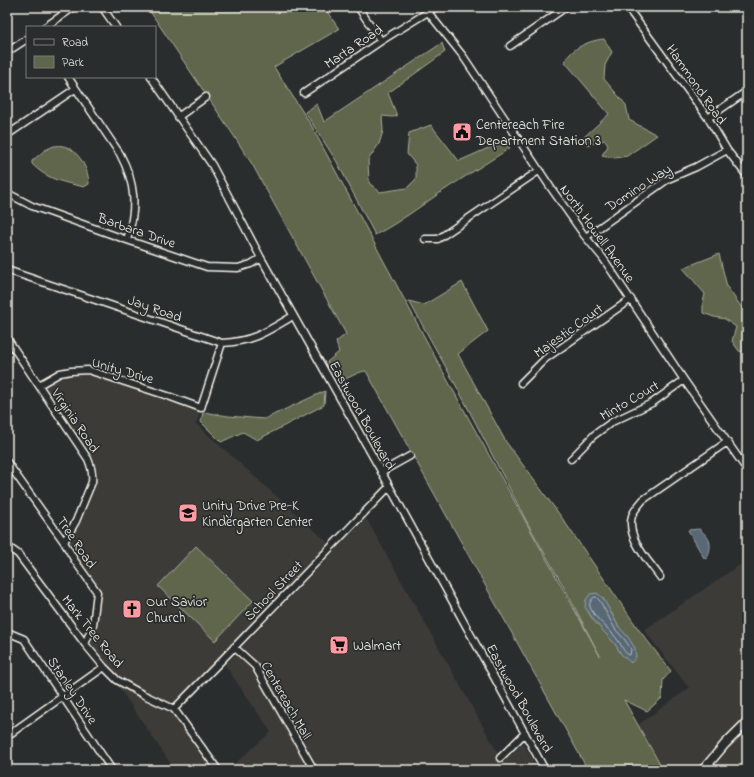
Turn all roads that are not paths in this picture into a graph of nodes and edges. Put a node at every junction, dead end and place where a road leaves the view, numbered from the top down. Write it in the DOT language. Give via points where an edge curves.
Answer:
graph roads {
  1 [pos="74,7"];
  2 [pos="102,7"];
  3 [pos="358,7"];
  4 [pos="436,7"];
  5 [pos="566,7"];
  6 [pos="627,7"];
  7 [pos="428,12"];
  8 [pos="46,26"];
  9 [pos="115,26"];
  10 [pos="26,40"];
  11 [pos="381,41"];
  12 [pos="510,46"];
  13 [pos="7,52"];
  14 [pos="69,78"];
  15 [pos="151,78"];
  16 [pos="76,89"];
  17 [pos="747,91"];
  18 [pos="304,93"];
  19 [pos="206,97"];
  20 [pos="178,117"];
  21 [pos="708,118"];
  22 [pos="7,135"];
  23 [pos="727,150"];
  24 [pos="540,170"];
  25 [pos="747,176"];
  26 [pos="7,194"];
  27 [pos="586,237"];
  28 [pos="424,239"];
  29 [pos="127,240"];
  30 [pos="261,258"];
  31 [pos="7,270"];
  32 [pos="631,300"];
  33 [pos="293,316"];
  34 [pos="7,338"];
  35 [pos="222,343"];
  36 [pos="684,380"];
  37 [pos="521,383"];
  38 [pos="39,385"];
  39 [pos="727,442"];
  40 [pos="410,456"];
  41 [pos="571,459"];
  42 [pos="7,462"];
  43 [pos="747,470"];
  44 [pos="382,472"];
  45 [pos="389,487"];
  46 [pos="64,542"];
  47 [pos="7,546"];
  48 [pos="660,577"];
  49 [pos="7,632"];
  50 [pos="85,644"];
  51 [pos="234,647"];
  52 [pos="104,667"];
  53 [pos="62,697"];
  54 [pos="174,708"];
  55 [pos="747,722"];
  56 [pos="525,733"];
  57 [pos="7,736"];
  58 [pos="500,758"];
  59 [pos="112,770"];
  60 [pos="218,770"];
  61 [pos="314,770"];
  62 [pos="546,770"];
  63 [pos="703,770"];
  1 -- 8 [label="street"];
  2 -- 9 [label="street"];
  3 -- 11 [label="street"];
  4 -- 7 [label="street, Marta Road"];
  5 -- 12 [label="street"];
  6 -- 21 [label="street, Hammond Road"];
  7 -- 11 [label="street, Marta Road"];
  7 -- 24 [label="street, North Howell Avenue" via="462,56"];
  10 -- 13 [label="street"];
  11 -- 18 [label="street, Marta Road"];
  14 -- 16 [label="street"];
  15 -- 20 [label="street, Eastwood Boulevard"];
  16 -- 22 [label="street"];
  16 -- 29 [label="street" via="126,165 134,204"];
  17 -- 21 [label="street"];
  19 -- 20 [label="street"];
  20 -- 30 [label="street, Eastwood Boulevard" via="212,165"];
  21 -- 23 [label="street, Hammond Road"];
  23 -- 25 [label="street, Hammond Road"];
  23 -- 27 [label="street, Domino Way" via="668,179"];
  24 -- 27 [label="street, North Howell Avenue"];
  24 -- 28 [label="street" via="438,238"];
  26 -- 29 [label="street, Barbara Drive"];
  27 -- 32 [label="street, North Howell Avenue"];
  29 -- 30 [label="street, Barbara Drive" via="213,268 238,268"];
  30 -- 33 [label="street, Eastwood Boulevard"];
  31 -- 35 [label="street, Jay Road"];
  32 -- 36 [label="street, North Howell Avenue"];
  32 -- 37 [label="street, Majestic Court" via="544,360"];
  33 -- 35 [label="street, Jay Road" via="255,338"];
  33 -- 44 [label="street, Eastwood Boulevard"];
  34 -- 38 [label="street, Virginia Road"];
  35 -- 38 [label="street, Unity Drive" via="201,408 88,370 60,373"];
  36 -- 39 [label="street, North Howell Avenue"];
  36 -- 41 [label="street, Minto Court" via="652,403 612,422 594,435"];
  38 -- 46 [label="street, Virginia Road" via="88,459 93,477 76,521"];
  39 -- 43 [label="street, North Howell Avenue"];
  39 -- 48 [label="street" via="643,500 635,510 632,517 634,541"];
  40 -- 44 [label="street"];
  42 -- 46 [label="street, Tree Road"];
  44 -- 45 [label="street, Eastwood Boulevard"];
  45 -- 51 [label="street, School Street"];
  45 -- 56 [label="street, Eastwood Boulevard"];
  46 -- 50 [label="street, Tree Road" via="97,592 93,625"];
  47 -- 50 [label="street, Mark Tree Road" via="18,554"];
  49 -- 53 [label="street, Stanley Drive" via="24,639"];
  50 -- 52 [label="street, Mark Tree Road"];
  51 -- 54 [label="street, School Street"];
  51 -- 61 [label="street, Centereach Mall" via="255,666"];
  52 -- 53 [label="street"];
  52 -- 54 [label="street, Mark Tree Road" via="122,683"];
  53 -- 57 [label="street"];
  53 -- 59 [label="street, Stanley Drive"];
  54 -- 60 [label="street"];
  55 -- 63 [label="main road"];
  56 -- 58 [label="street"];
  56 -- 62 [label="street, Eastwood Boulevard"];
}
